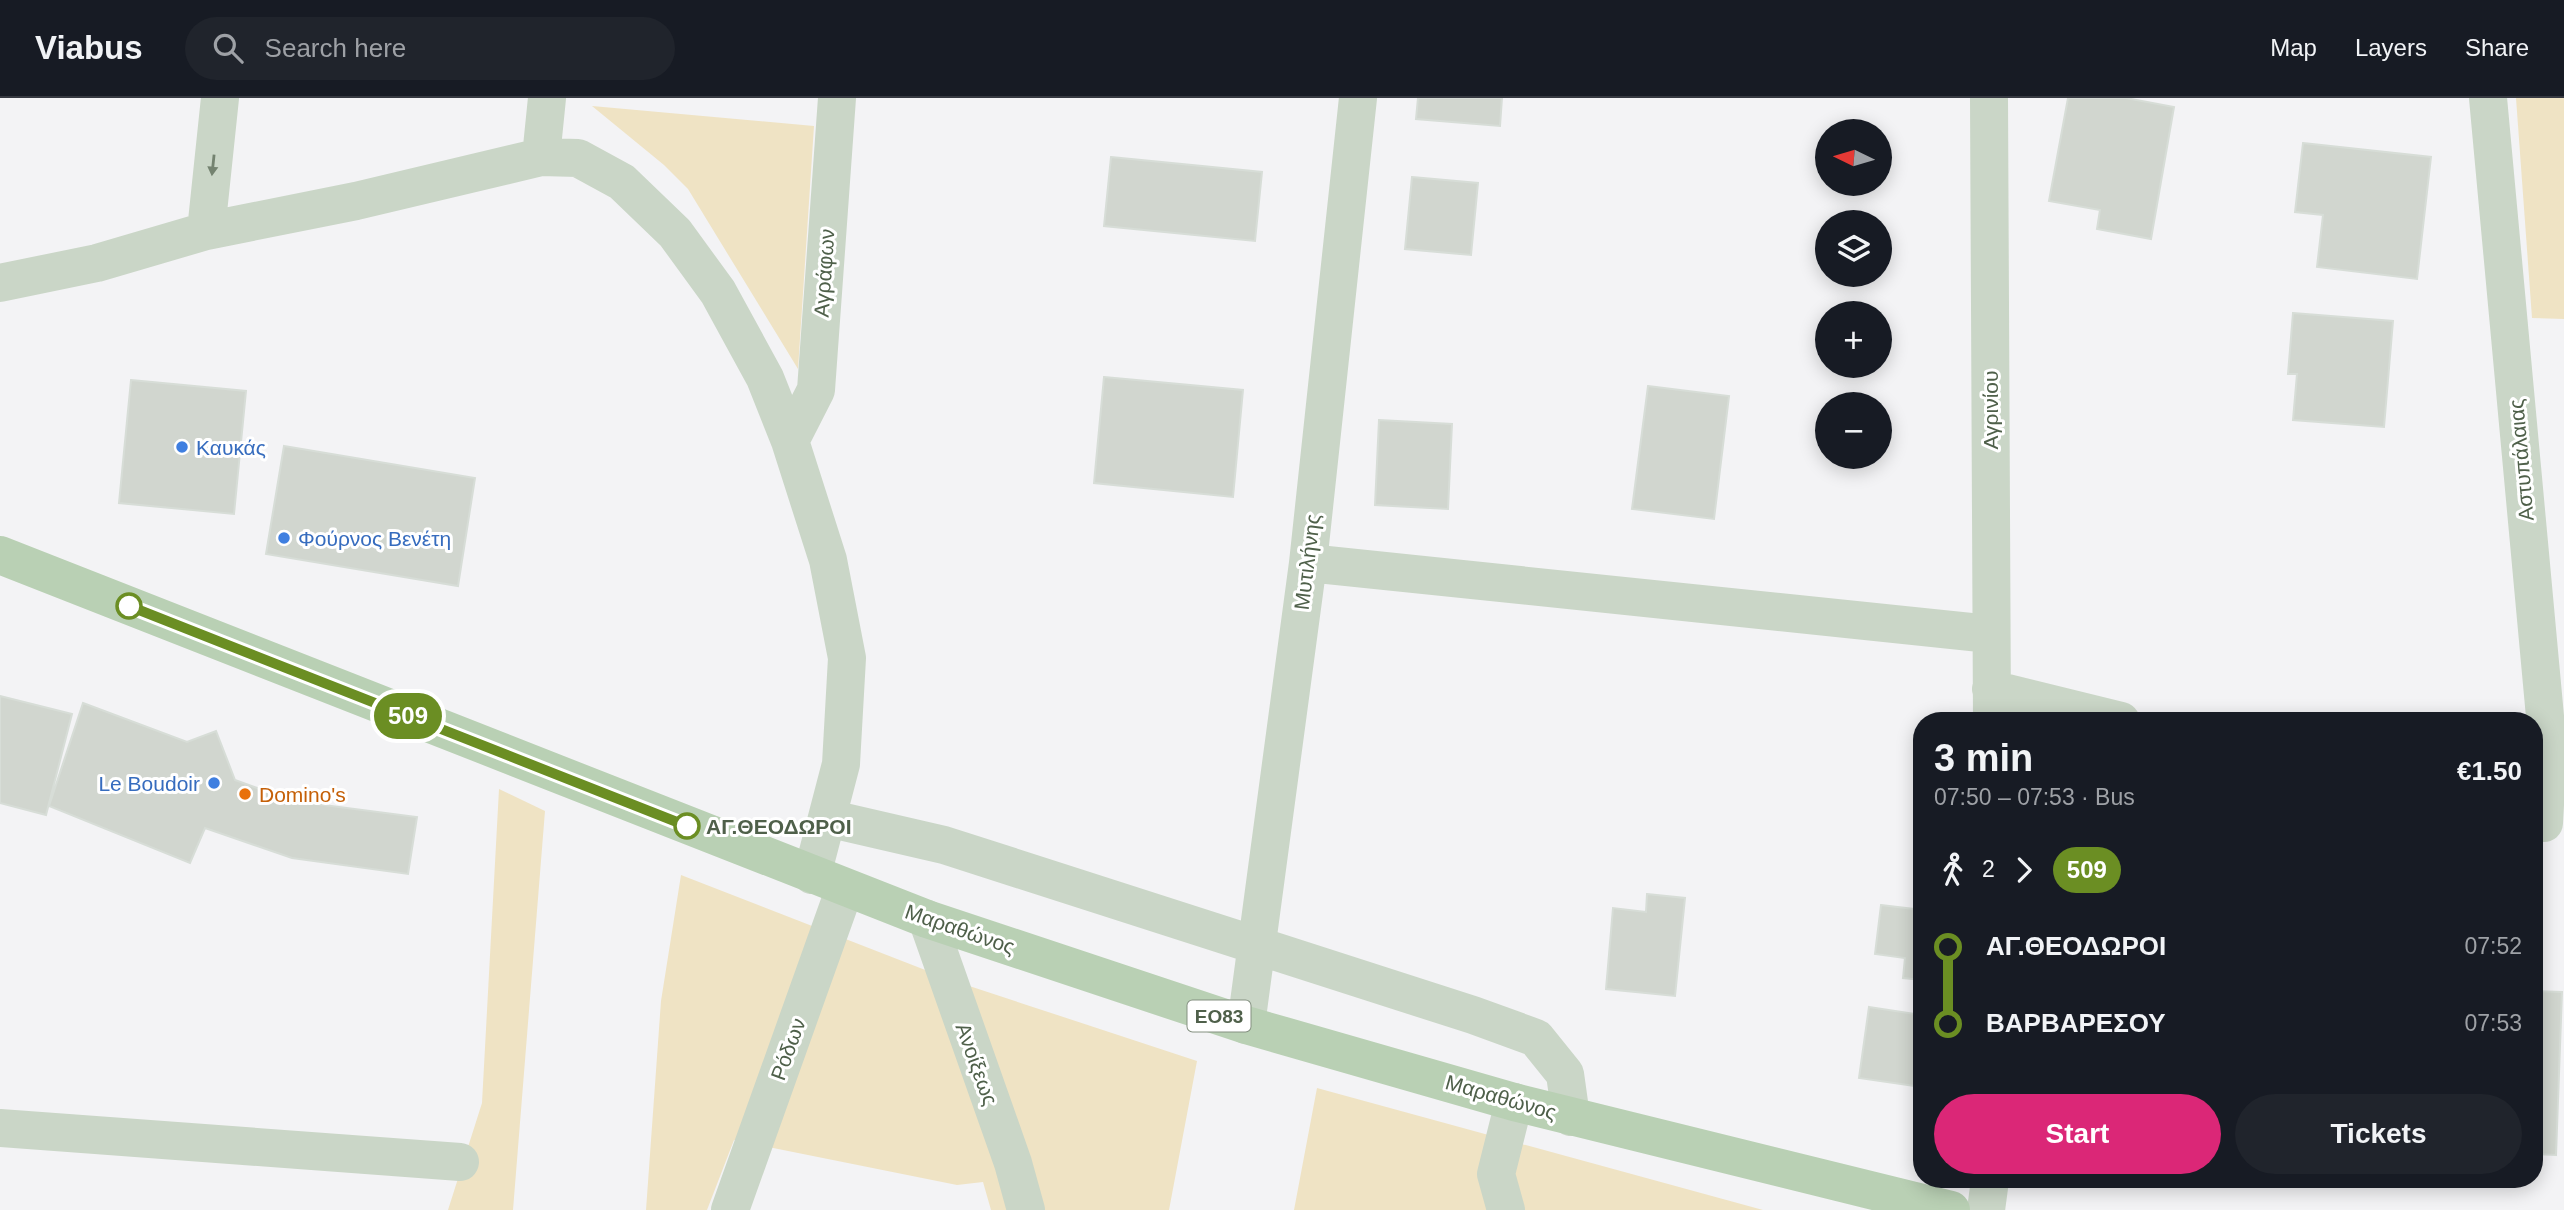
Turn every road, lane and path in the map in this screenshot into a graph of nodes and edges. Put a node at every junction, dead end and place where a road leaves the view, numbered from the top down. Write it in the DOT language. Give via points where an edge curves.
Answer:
graph roads {
  1 [pos="220,98"];
  2 [pos="547,98"];
  3 [pos="837,98"];
  4 [pos="1358,98"];
  5 [pos="1989,98"];
  6 [pos="2483,99"];
  7 [pos="541,157"];
  8 [pos="206,231"];
  9 [pos="0,283"];
  10 [pos="790,442"];
  11 [pos="0,555"];
  12 [pos="1308,563"];
  13 [pos="1990,634"];
  14 [pos="1991,705"];
  15 [pos="2047,712"];
  16 [pos="827,818"];
  17 [pos="2547,824"];
  18 [pos="829,881"];
  19 [pos="927,919"];
  20 [pos="1257,946"];
  21 [pos="1247,1025"];
  22 [pos="1514,1102"];
  23 [pos="1571,1117"];
  24 [pos="0,1128"];
  25 [pos="460,1162"];
  26 [pos="1989,1188"];
  27 [pos="730,1210"];
  28 [pos="1026,1210"];
  29 [pos="1506,1210"];
  30 [pos="1951,1210"];
  31 [pos="1986,1210"];
  1 -- 8 [label="street, one-way"];
  2 -- 7 [label="street"];
  3 -- 10 [label="street, Αγράφων" via="816,390"];
  4 -- 12 [label="street, Μυτιλήνης"];
  5 -- 13 [label="street, Αγρινίου"];
  6 -- 17 [label="street, Αστυπάλαιας" via="2548,749"];
  7 -- 8 [label="street, Ρόδων"];
  7 -- 10 [label="street, Ρόδων" via="578,158 622,182 675,233 732,316 765,378"];
  8 -- 9 [label="street, Ρόδων" via="97,263"];
  10 -- 16 [label="street, Ρόδων" via="828,559 847,657 841,764"];
  11 -- 18 [label="main road, Μαραθώνος / ΕΟ83"];
  12 -- 13 [label="street"];
  12 -- 20 [label="street, Μυτιλήνης"];
  13 -- 14 [label="street, Αγρινίου"];
  14 -- 15 [label="street"];
  16 -- 18 [label="street, Ρόδων"];
  16 -- 20 [label="street" via="944,845"];
  18 -- 19 [label="main road, Μαραθώνος / ΕΟ83"];
  18 -- 27 [label="street, Ρόδων"];
  19 -- 21 [label="main road, Μαραθώνος / ΕΟ83"];
  19 -- 28 [label="street, Ανοίξεως"];
  20 -- 21 [label="street, Μυτιλήνης"];
  20 -- 23 [label="street" via="1536,1038 1565,1074"];
  21 -- 22 [label="main road, Μαραθώνος / ΕΟ83"];
  22 -- 23 [label="main road, Μαραθώνος / ΕΟ83"];
  22 -- 29 [label="street" via="1496,1174"];
  23 -- 30 [label="main road, Μαραθώνος / ΕΟ83"];
  24 -- 25 [label="street"];
  26 -- 31 [label="street"];
}
